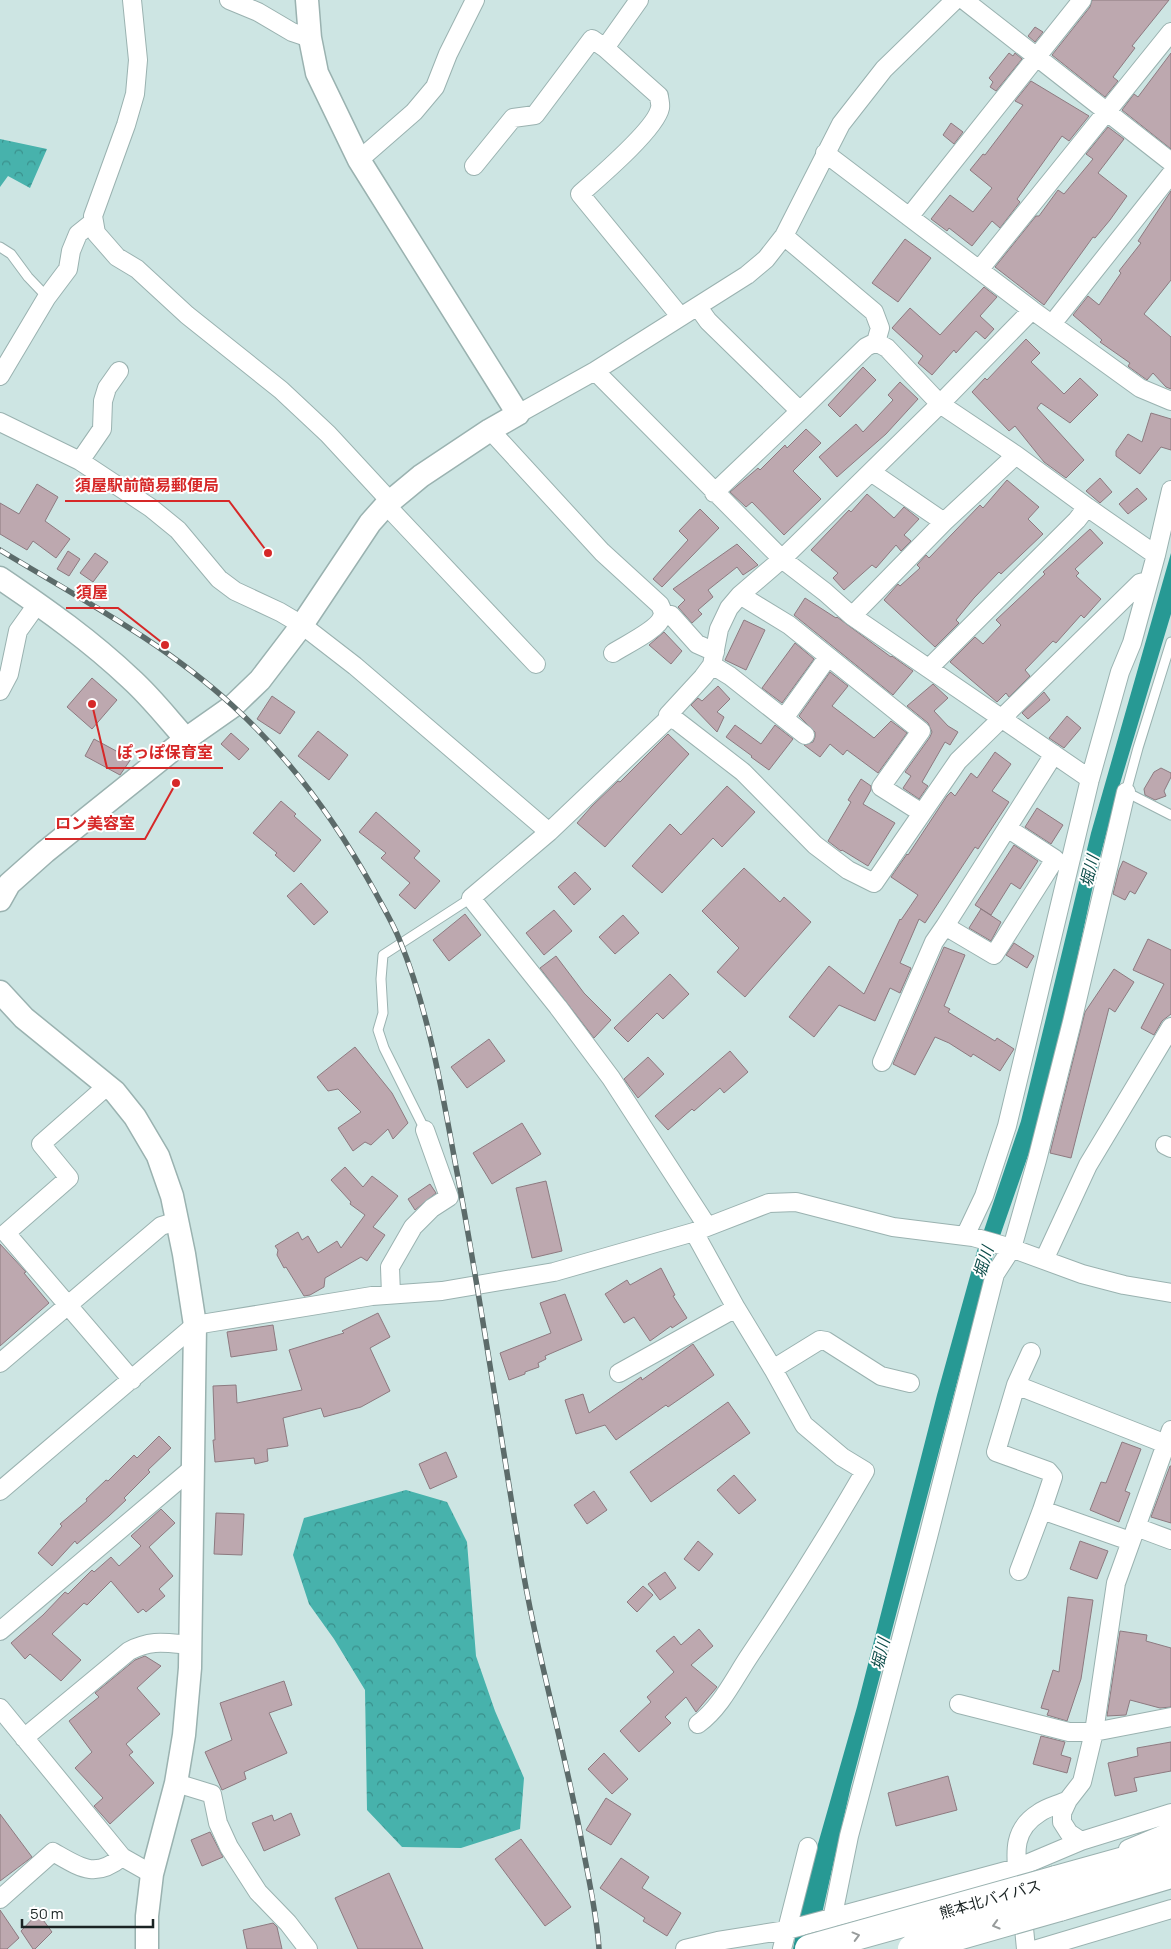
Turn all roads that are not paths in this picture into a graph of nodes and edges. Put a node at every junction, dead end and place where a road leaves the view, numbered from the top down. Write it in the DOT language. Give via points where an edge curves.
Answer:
graph roads {
  1 [pos="132,0"];
  2 [pos="229,0"];
  3 [pos="307,0"];
  4 [pos="474,0"];
  5 [pos="639,0"];
  6 [pos="955,0"];
  7 [pos="964,0"];
  8 [pos="1082,0"];
  9 [pos="1171,32"];
  10 [pos="310,38"];
  11 [pos="605,48"];
  12 [pos="1036,57"];
  13 [pos="1106,112"];
  14 [pos="825,153"];
  15 [pos="360,160"];
  16 [pos="1171,162"];
  17 [pos="474,166"];
  18 [pos="1171,174"];
  19 [pos="909,217"];
  20 [pos="93,222"];
  21 [pos="784,236"];
  22 [pos="0,247"];
  23 [pos="979,270"];
  24 [pos="47,298"];
  25 [pos="698,307"];
  26 [pos="1032,310"];
  27 [pos="680,316"];
  28 [pos="1052,324"];
  29 [pos="876,342"];
  30 [pos="119,371"];
  31 [pos="595,371"];
  32 [pos="0,376"];
  33 [pos="1171,401"];
  34 [pos="940,404"];
  35 [pos="800,412"];
  36 [pos="518,414"];
  37 [pos="0,422"];
  38 [pos="490,430"];
  39 [pos="1016,455"];
  40 [pos="80,461"];
  41 [pos="871,472"];
  42 [pos="1171,490"];
  43 [pos="714,493"];
  44 [pos="388,503"];
  45 [pos="1087,507"];
  46 [pos="944,522"];
  47 [pos="1156,555"];
  48 [pos="782,559"];
  49 [pos="0,578"];
  50 [pos="1148,581"];
  51 [pos="740,595"];
  52 [pos="38,603"];
  53 [pos="663,614"];
  54 [pos="852,616"];
  55 [pos="302,626"];
  56 [pos="1171,642"];
  57 [pos="613,653"];
  58 [pos="828,657"];
  59 [pos="713,659"];
  60 [pos="536,664"];
  61 [pos="929,668"];
  62 [pos="0,691"];
  63 [pos="669,718"];
  64 [pos="785,718"];
  65 [pos="1003,719"];
  66 [pos="805,735"];
  67 [pos="186,739"];
  68 [pos="1054,754"];
  69 [pos="1090,779"];
  70 [pos="1126,792"];
  71 [pos="922,813"];
  72 [pos="1171,816"];
  73 [pos="1007,828"];
  74 [pos="549,832"];
  75 [pos="3,886"];
  76 [pos="472,898"];
  77 [pos="945,926"];
  78 [pos="0,992"];
  79 [pos="1171,1027"];
  80 [pos="882,1062"];
  81 [pos="107,1086"];
  82 [pos="425,1130"];
  83 [pos="178,1221"];
  84 [pos="700,1229"];
  85 [pos="2,1232"];
  86 [pos="969,1237"];
  87 [pos="1010,1248"];
  88 [pos="1044,1260"];
  89 [pos="1171,1293"];
  90 [pos="392,1295"];
  91 [pos="68,1306"];
  92 [pos="736,1308"];
  93 [pos="195,1325"];
  94 [pos="1032,1352"];
  95 [pos="0,1363"];
  96 [pos="773,1369"];
  97 [pos="619,1373"];
  98 [pos="132,1380"];
  99 [pos="910,1383"];
  100 [pos="1016,1385"];
  101 [pos="1169,1437"];
  102 [pos="194,1467"];
  103 [pos="0,1491"];
  104 [pos="1042,1510"];
  105 [pos="1133,1534"];
  106 [pos="1171,1540"];
  107 [pos="1019,1571"];
  108 [pos="0,1631"];
  109 [pos="191,1645"];
  110 [pos="959,1704"];
  111 [pos="0,1708"];
  112 [pos="1171,1717"];
  113 [pos="698,1724"];
  114 [pos="1094,1732"];
  115 [pos="24,1738"];
  116 [pos="176,1784"];
  117 [pos="1068,1800"];
  118 [pos="1171,1813"];
  119 [pos="1171,1831"];
  120 [pos="1081,1841"];
  121 [pos="808,1847"];
  122 [pos="1171,1848"];
  123 [pos="122,1857"];
  124 [pos="1017,1868"];
  125 [pos="152,1874"];
  126 [pos="1171,1874"];
  127 [pos="1090,1884"];
  128 [pos="1171,1889"];
  129 [pos="0,1899"];
  130 [pos="1171,1909"];
  131 [pos="829,1919"];
  132 [pos="789,1930"];
  133 [pos="718,1945"];
  134 [pos="146,1949"];
  135 [pos="308,1949"];
  136 [pos="685,1949"];
  137 [pos="782,1949"];
  138 [pos="809,1949"];
  139 [pos="826,1949"];
  140 [pos="912,1949"];
  141 [pos="1026,1949"];
  142 [pos="1037,1949"];
  1 -- 20 [label="street" via="138,60 135,94 92,216"];
  2 -- 10 [label="street"];
  3 -- 10 [label="street"];
  4 -- 15 [label="street" via="435,87 414,112"];
  5 -- 11 [label="street"];
  6 -- 14 [label="street" via="884,70 841,124"];
  7 -- 12 [label="street"];
  8 -- 12 [label="street"];
  9 -- 13 [label="street"];
  10 -- 15 [label="street" via="317,73"];
  11 -- 17 [label="street" via="592,39 535,115 513,118"];
  11 -- 27 [label="street" via="659,96 660,108 650,125 618,160 580,194"];
  12 -- 13 [label="street"];
  12 -- 19 [label="street"];
  13 -- 16 [label="street"];
  13 -- 23 [label="street"];
  14 -- 19 [label="street"];
  14 -- 21 [label="street"];
  15 -- 36 [label="street"];
  18 -- 28 [label="street"];
  19 -- 23 [label="street"];
  20 -- 24 [label="street" via="78,234 68,269"];
  20 -- 44 [label="street" via="96,233 117,256 137,269 187,315 281,390 328,434"];
  21 -- 25 [label="street" via="766,259 747,275"];
  21 -- 29 [label="street" via="874,312 880,328"];
  22 -- 24 [label="lane" via="11,254"];
  23 -- 26 [label="street"];
  24 -- 32 [label="street"];
  25 -- 27 [label="street"];
  25 -- 35 [label="street" via="708,321"];
  26 -- 28 [label="street"];
  26 -- 34 [label="street"];
  27 -- 31 [label="street"];
  28 -- 33 [label="street" via="1140,388"];
  29 -- 34 [label="street" via="887,348"];
  29 -- 35 [label="street" via="866,347"];
  30 -- 40 [label="street" via="107,388 103,401 102,429"];
  31 -- 36 [label="street"];
  31 -- 43 [label="street"];
  34 -- 39 [label="street"];
  34 -- 41 [label="street"];
  35 -- 43 [label="street"];
  36 -- 38 [label="street"];
  37 -- 40 [label="street"];
  38 -- 44 [label="street" via="421,476"];
  38 -- 53 [label="street" via="602,552 660,605"];
  39 -- 45 [label="street"];
  39 -- 46 [label="street"];
  40 -- 55 [label="street" via="178,530 219,579 235,591"];
  41 -- 46 [label="street"];
  41 -- 48 [label="street"];
  42 -- 47 [label="street"];
  43 -- 48 [label="street"];
  44 -- 55 [label="street" via="370,523"];
  44 -- 60 [label="street"];
  45 -- 47 [label="street"];
  45 -- 61 [label="street"];
  46 -- 54 [label="street"];
  47 -- 50 [label="street"];
  48 -- 51 [label="street"];
  48 -- 54 [label="street"];
  49 -- 52 [label="street"];
  50 -- 65 [label="street" via="1140,583"];
  50 -- 69 [label="street"];
  51 -- 58 [label="street" via="789,625"];
  51 -- 59 [label="street" via="729,608 719,629"];
  52 -- 62 [label="street" via="18,631 9,674"];
  52 -- 67 [label="street" via="132,680"];
  53 -- 57 [label="street" via="653,628"];
  53 -- 59 [label="street" via="671,615"];
  54 -- 61 [label="street"];
  55 -- 67 [label="street" via="260,680 232,706"];
  55 -- 74 [label="street" via="355,666"];
  56 -- 70 [label="lane"];
  58 -- 64 [label="street"];
  58 -- 71 [label="street" via="921,730 881,787"];
  59 -- 63 [label="street" via="703,677 668,715"];
  59 -- 64 [label="street"];
  61 -- 65 [label="street"];
  63 -- 71 [label="street" via="743,772 815,845 848,870 874,883"];
  63 -- 74 [label="street"];
  64 -- 66 [label="street"];
  65 -- 68 [label="street"];
  65 -- 71 [label="street" via="958,761"];
  67 -- 75 [label="street"];
  68 -- 69 [label="street"];
  68 -- 73 [label="street"];
  69 -- 86 [label="street" via="1007,1126"];
  70 -- 72 [label="lane"];
  70 -- 87 [label="street" via="1052,1103"];
  73 -- 77 [label="street"];
  73 -- 77 [label="street" via="1054,859 994,955"];
  74 -- 76 [label="street"];
  76 -- 82 [label="lane" via="383,955 383,1013 378,1030"];
  76 -- 84 [label="street" via="611,1078"];
  77 -- 80 [label="street" via="934,942"];
  78 -- 81 [label="street" via="24,1018"];
  79 -- 88 [label="street" via="1088,1165"];
  81 -- 83 [label="street" via="135,1117 158,1156"];
  81 -- 85 [label="street" via="41,1144 69,1178"];
  82 -- 90 [label="street" via="449,1198 432,1208 413,1227 390,1267"];
  83 -- 91 [label="street" via="161,1226"];
  83 -- 93 [label="street"];
  84 -- 86 [label="street" via="769,1203 796,1202 893,1227"];
  84 -- 90 [label="street" via="554,1272 442,1291"];
  84 -- 92 [label="street"];
  85 -- 91 [label="street"];
  86 -- 87 [label="street"];
  87 -- 88 [label="street"];
  87 -- 131 [label="street" via="994,1274"];
  88 -- 89 [label="street" via="1124,1285"];
  90 -- 93 [label="street"];
  91 -- 95 [label="street"];
  91 -- 98 [label="street"];
  92 -- 96 [label="street"];
  92 -- 97 [label="street"];
  93 -- 98 [label="street"];
  93 -- 102 [label="street"];
  94 -- 100 [label="street"];
  96 -- 99 [label="street" via="820,1340 881,1376"];
  96 -- 113 [label="street" via="804,1425 842,1457 865,1471 817,1554 753,1652 710,1716"];
  98 -- 103 [label="street"];
  100 -- 101 [label="street"];
  100 -- 104 [label="street" via="996,1452 1048,1471 1053,1477"];
  101 -- 105 [label="street"];
  102 -- 108 [label="street"];
  102 -- 109 [label="street"];
  104 -- 105 [label="street"];
  104 -- 107 [label="street"];
  105 -- 106 [label="street"];
  105 -- 114 [label="street" via="1116,1583"];
  109 -- 115 [label="street" via="144,1643 129,1651"];
  109 -- 116 [label="street" via="184,1735"];
  110 -- 114 [label="street" via="1068,1732"];
  111 -- 115 [label="street"];
  112 -- 114 [label="street"];
  114 -- 117 [label="street" via="1082,1782"];
  115 -- 123 [label="street"];
  116 -- 125 [label="street"];
  116 -- 135 [label="street" via="212,1794 218,1823 229,1847 258,1892"];
  117 -- 120 [label="street" via="1062,1822"];
  117 -- 124 [label="street" via="1040,1812 1025,1823 1017,1838"];
  118 -- 120 [label="street"];
  119 -- 127 [label="street" via="1130,1848"];
  120 -- 124 [label="street"];
  121 -- 132 [label="street"];
  122 -- 127 [label="highway, 熊本北バイパス"];
  123 -- 125 [label="street"];
  123 -- 129 [label="street" via="111,1866 95,1871 53,1852"];
  124 -- 131 [label="street"];
  124 -- 141 [label="street"];
  125 -- 134 [label="street"];
  126 -- 127 [label="highway, 熊本北バイパス"];
  127 -- 128 [label="street"];
  138 -- 127 [label="highway, 熊本北バイパス, one-way, bridge" via="1056,1880"];
  127 -- 140 [label="highway, 熊本北バイパス, one-way, bridge" via="1059,1907"];
  130 -- 142 [label="street"];
  131 -- 132 [label="street"];
  131 -- 139 [label="street"];
  132 -- 133 [label="street"];
  132 -- 137 [label="street"];
  133 -- 136 [label="street"];
}
